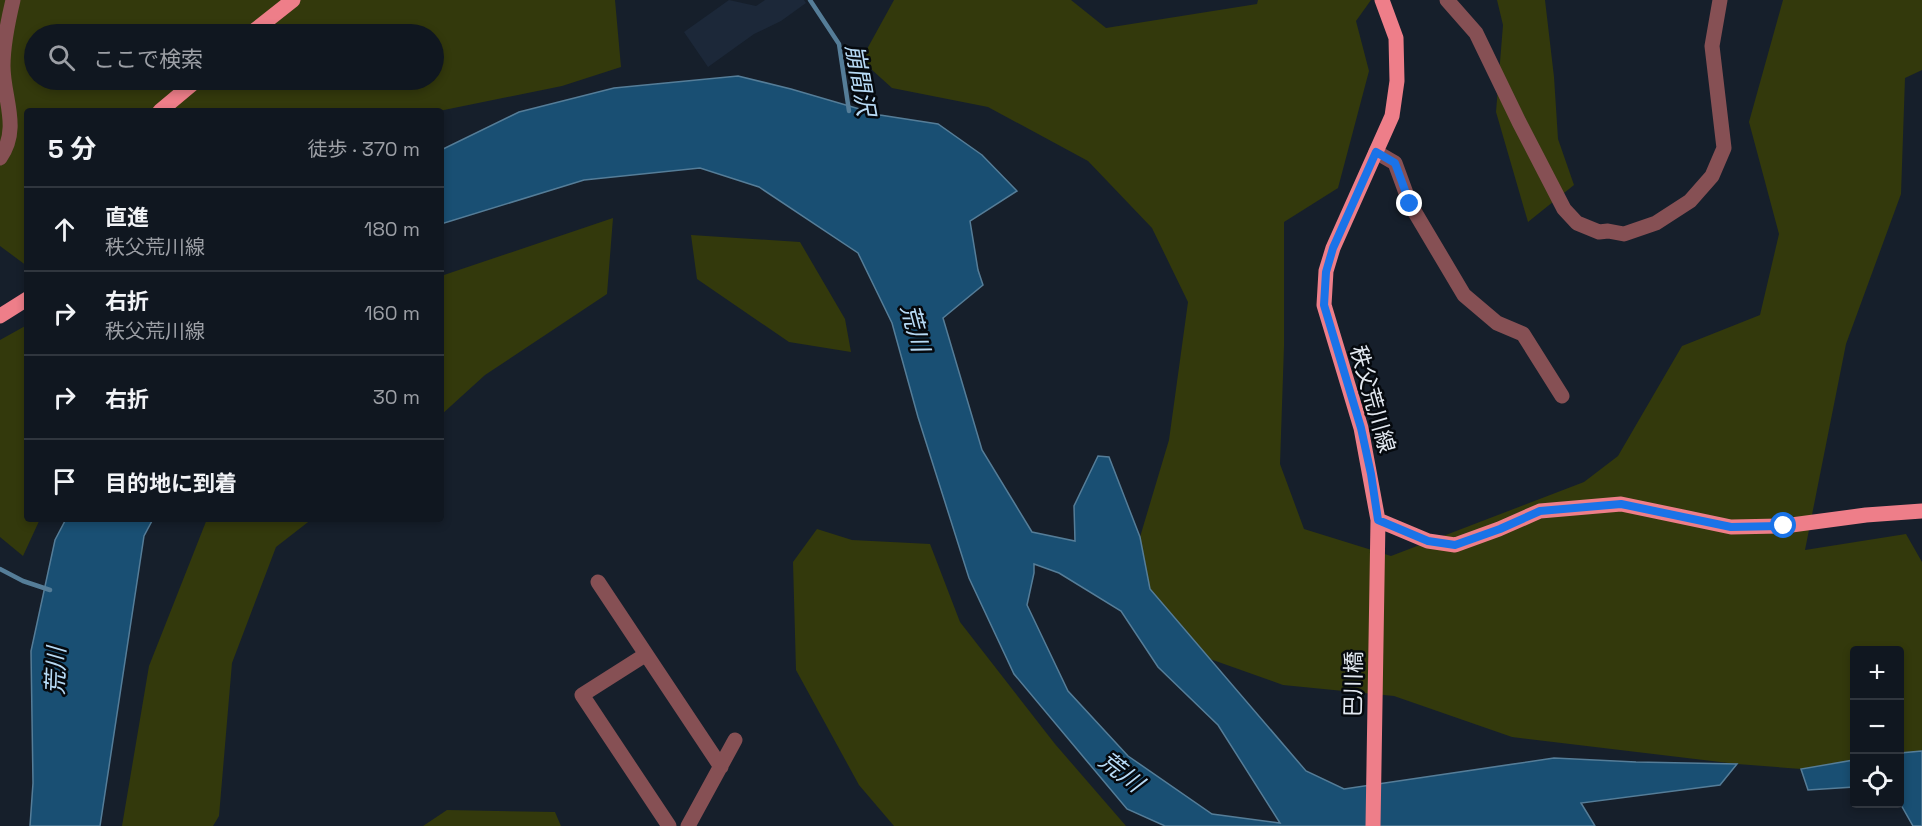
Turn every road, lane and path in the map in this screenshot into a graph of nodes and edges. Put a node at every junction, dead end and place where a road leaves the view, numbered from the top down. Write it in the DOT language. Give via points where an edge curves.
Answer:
graph roads {
  1 [pos="13,0"];
  2 [pos="292,0"];
  3 [pos="1382,0"];
  4 [pos="1447,0"];
  5 [pos="1720,0"];
  6 [pos="262,24"];
  7 [pos="185,90"];
  8 [pos="164,108"];
  9 [pos="1376,152"];
  10 [pos="0,158"];
  11 [pos="24,301"];
  12 [pos="0,316"];
  13 [pos="1562,396"];
  14 [pos="1922,511"];
  15 [pos="1378,520"];
  16 [pos="1378,542"];
  17 [pos="598,582"];
  18 [pos="645,655"];
  19 [pos="735,740"];
  20 [pos="721,767"];
  21 [pos="669,826"];
  22 [pos="688,826"];
  23 [pos="1373,826"];
  1 -- 10 [label="street" via="3,67 10,130"];
  2 -- 6 [label="main road"];
  3 -- 9 [label="main road, 秩父荒川線" via="1396,38 1397,81 1392,116"];
  4 -- 5 [label="street" via="1476,33 1564,209 1577,223 1599,232 1624,234 1656,223 1690,201 1712,177 1724,148 1712,46"];
  7 -- 8 [label="main road"];
  9 -- 13 [label="street" via="1395,163 1410,204 1464,296 1497,323 1523,334"];
  9 -- 15 [label="main road, 秩父荒川線" via="1333,248 1326,272 1324,305 1361,428"];
  11 -- 12 [label="main road"];
  14 -- 15 [label="main road" via="1866,514 1784,526 1731,527 1621,504 1540,511 1455,545 1428,541"];
  15 -- 16 [label="main road, 秩父荒川線"];
  16 -- 23 [label="main road, 巴川橋"];
  17 -- 18 [label="street"];
  18 -- 20 [label="street"];
  18 -- 21 [label="street" via="582,695"];
  19 -- 20 [label="street"];
  20 -- 22 [label="street"];
}
